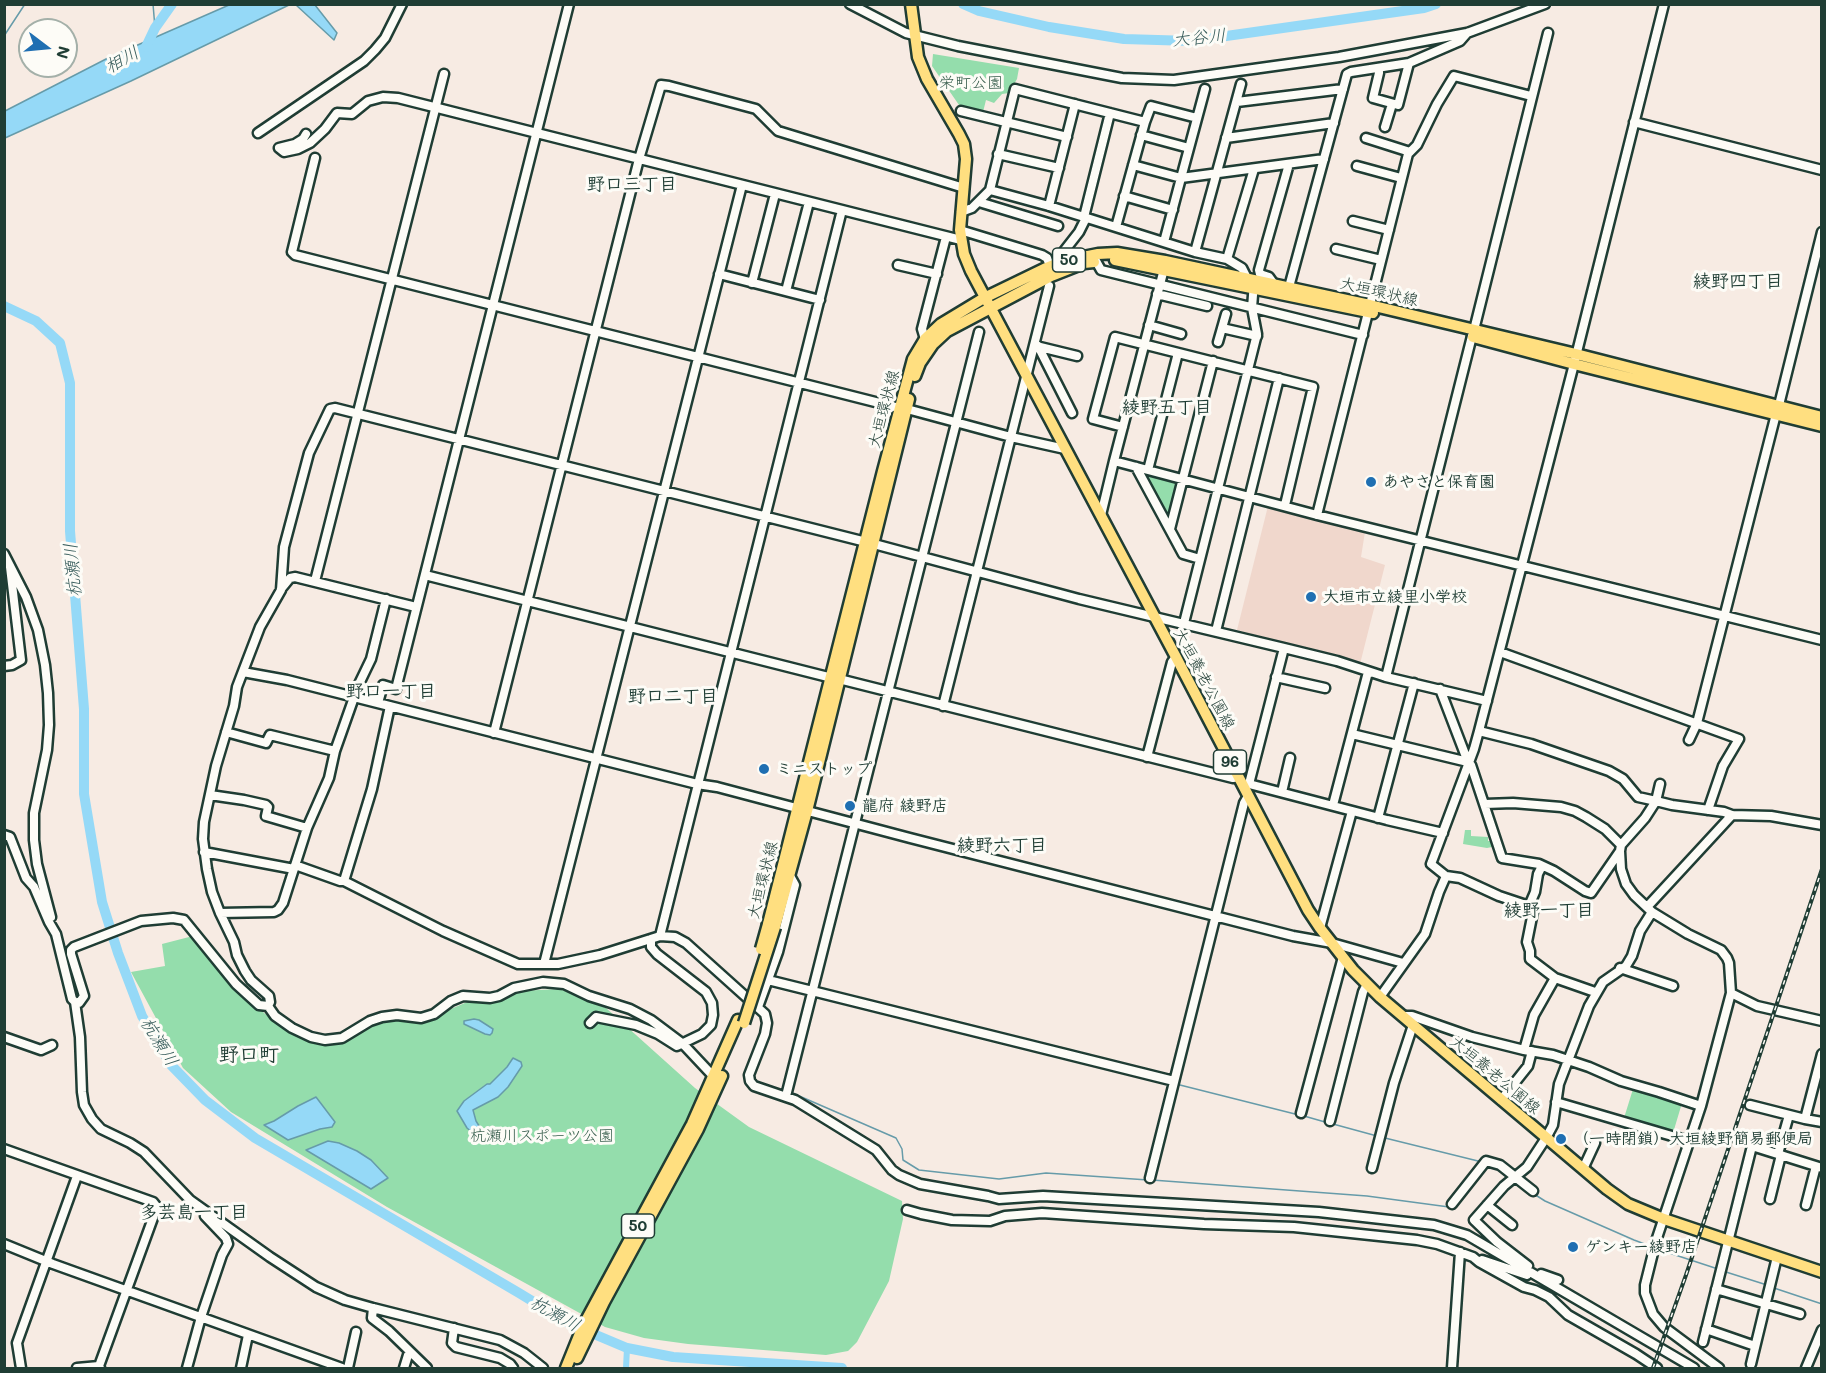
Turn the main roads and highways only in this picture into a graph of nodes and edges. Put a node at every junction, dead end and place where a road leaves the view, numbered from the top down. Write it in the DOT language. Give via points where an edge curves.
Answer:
graph roads {
  1 [pos="911,4"];
  2 [pos="1252,282"];
  3 [pos="987,304"];
  4 [pos="1370,308"];
  5 [pos="903,409"];
  6 [pos="1777,410"];
  7 [pos="1821,417"];
  8 [pos="1821,426"];
  9 [pos="802,809"];
  10 [pos="772,926"];
  11 [pos="714,1083"];
  12 [pos="1821,1272"];
  13 [pos="566,1368"];
  14 [pos="573,1368"];
  1 -- 3 [label="main road, 大垣養老公園線 / 96" via="918,57 963,144 966,159 961,235 964,254"];
  2 -- 3 [label="main road, 大垣環状線 / 50" via="1117,260 1096,261"];
  2 -- 3 [label="main road, 大垣環状線 / 50" via="1118,253 1082,256 1050,266"];
  2 -- 4 [label="main road, 大垣環状線 / 50"];
  2 -- 4 [label="main road, 大垣環状線 / 50" via="1289,287"];
  3 -- 5 [label="main road, 大垣環状線 / 50" via="933,344 920,363"];
  3 -- 5 [label="main road, 大垣環状線 / 50" via="940,324 925,339 913,359"];
  3 -- 12 [label="main road, 大垣養老公園線 / 96" via="1308,910 1343,957 1380,997 1628,1204"];
  4 -- 6 [label="main road, 大垣環状線 / 50" via="1675,388"];
  5 -- 9 [label="main road, 大垣環状線 / 50"];
  6 -- 7 [label="main road, 大垣環状線 / 50"];
  6 -- 8 [label="main road, 大垣環状線 / 50"];
  9 -- 10 [label="main road, 大垣環状線 / 50"];
  9 -- 10 [label="main road, 大垣環状線 / 50" via="790,876"];
  10 -- 11 [label="main road, 大垣環状線 / 50, bridge" via="741,1022"];
  11 -- 13 [label="main road, 大垣環状線 / 50" via="583,1326"];
  11 -- 14 [label="main road, 大垣環状線 / 50" via="698,1129 599,1311"];
}
